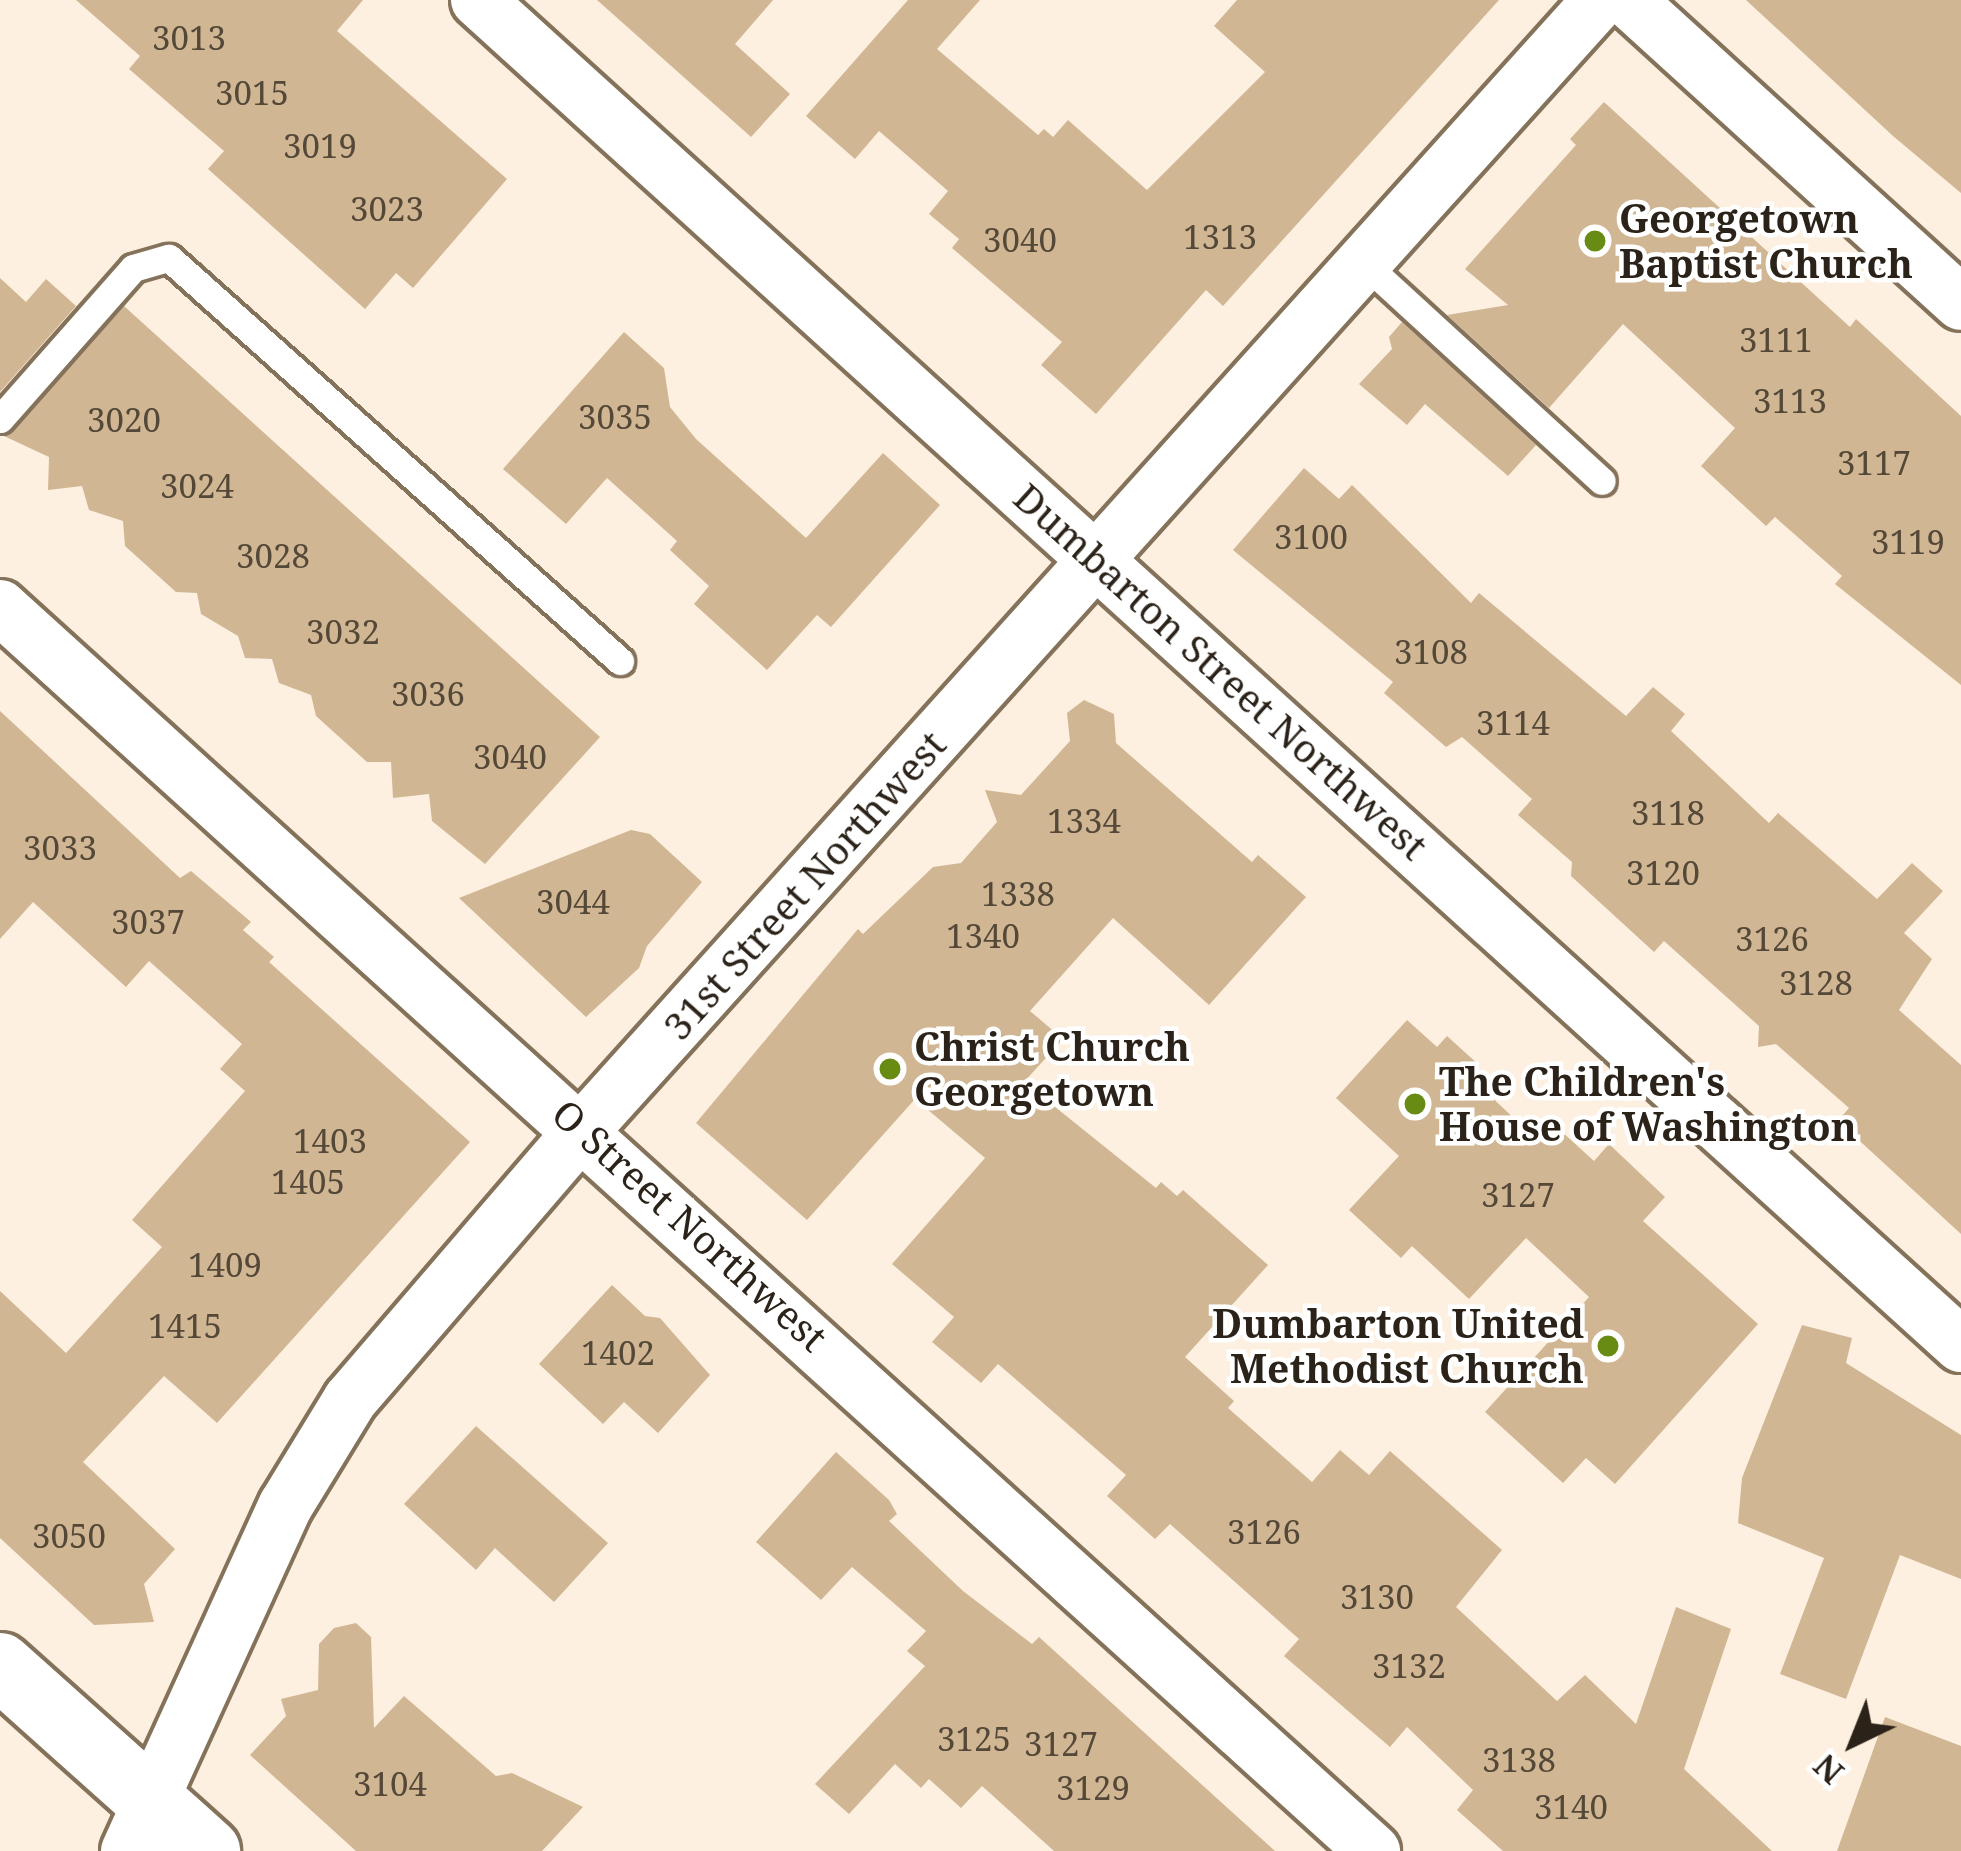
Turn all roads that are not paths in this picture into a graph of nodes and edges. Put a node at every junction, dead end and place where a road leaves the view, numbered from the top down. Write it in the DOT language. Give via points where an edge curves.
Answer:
graph roads {
  1 [pos="478,0"];
  2 [pos="1600,0"];
  3 [pos="1628,0"];
  4 [pos="1365,264"];
  5 [pos="1961,303"];
  6 [pos="0,419"];
  7 [pos="1602,481"];
  8 [pos="1100,560"];
  9 [pos="0,607"];
  10 [pos="620,661"];
  11 [pos="584,1128"];
  12 [pos="1957,1330"];
  13 [pos="0,1666"];
  14 [pos="139,1825"];
  15 [pos="207,1851"];
  16 [pos="1372,1851"];
  1 -- 8 [label="street, Dumbarton Street Northwest"];
  2 -- 4 [label="street, 31st Street Northwest"];
  3 -- 5 [label="street"];
  4 -- 7 [label="lane"];
  4 -- 8 [label="street, 31st Street Northwest"];
  6 -- 10 [label="lane" via="133,268 169,258"];
  8 -- 11 [label="street, 31st Street Northwest"];
  8 -- 12 [label="street, Dumbarton Street Northwest"];
  9 -- 11 [label="street, O Street Northwest"];
  11 -- 14 [label="street, 31st Street Northwest" via="311,1455"];
  11 -- 16 [label="street, O Street Northwest"];
  13 -- 14 [label="main road"];
  14 -- 15 [label="main road"];
}
